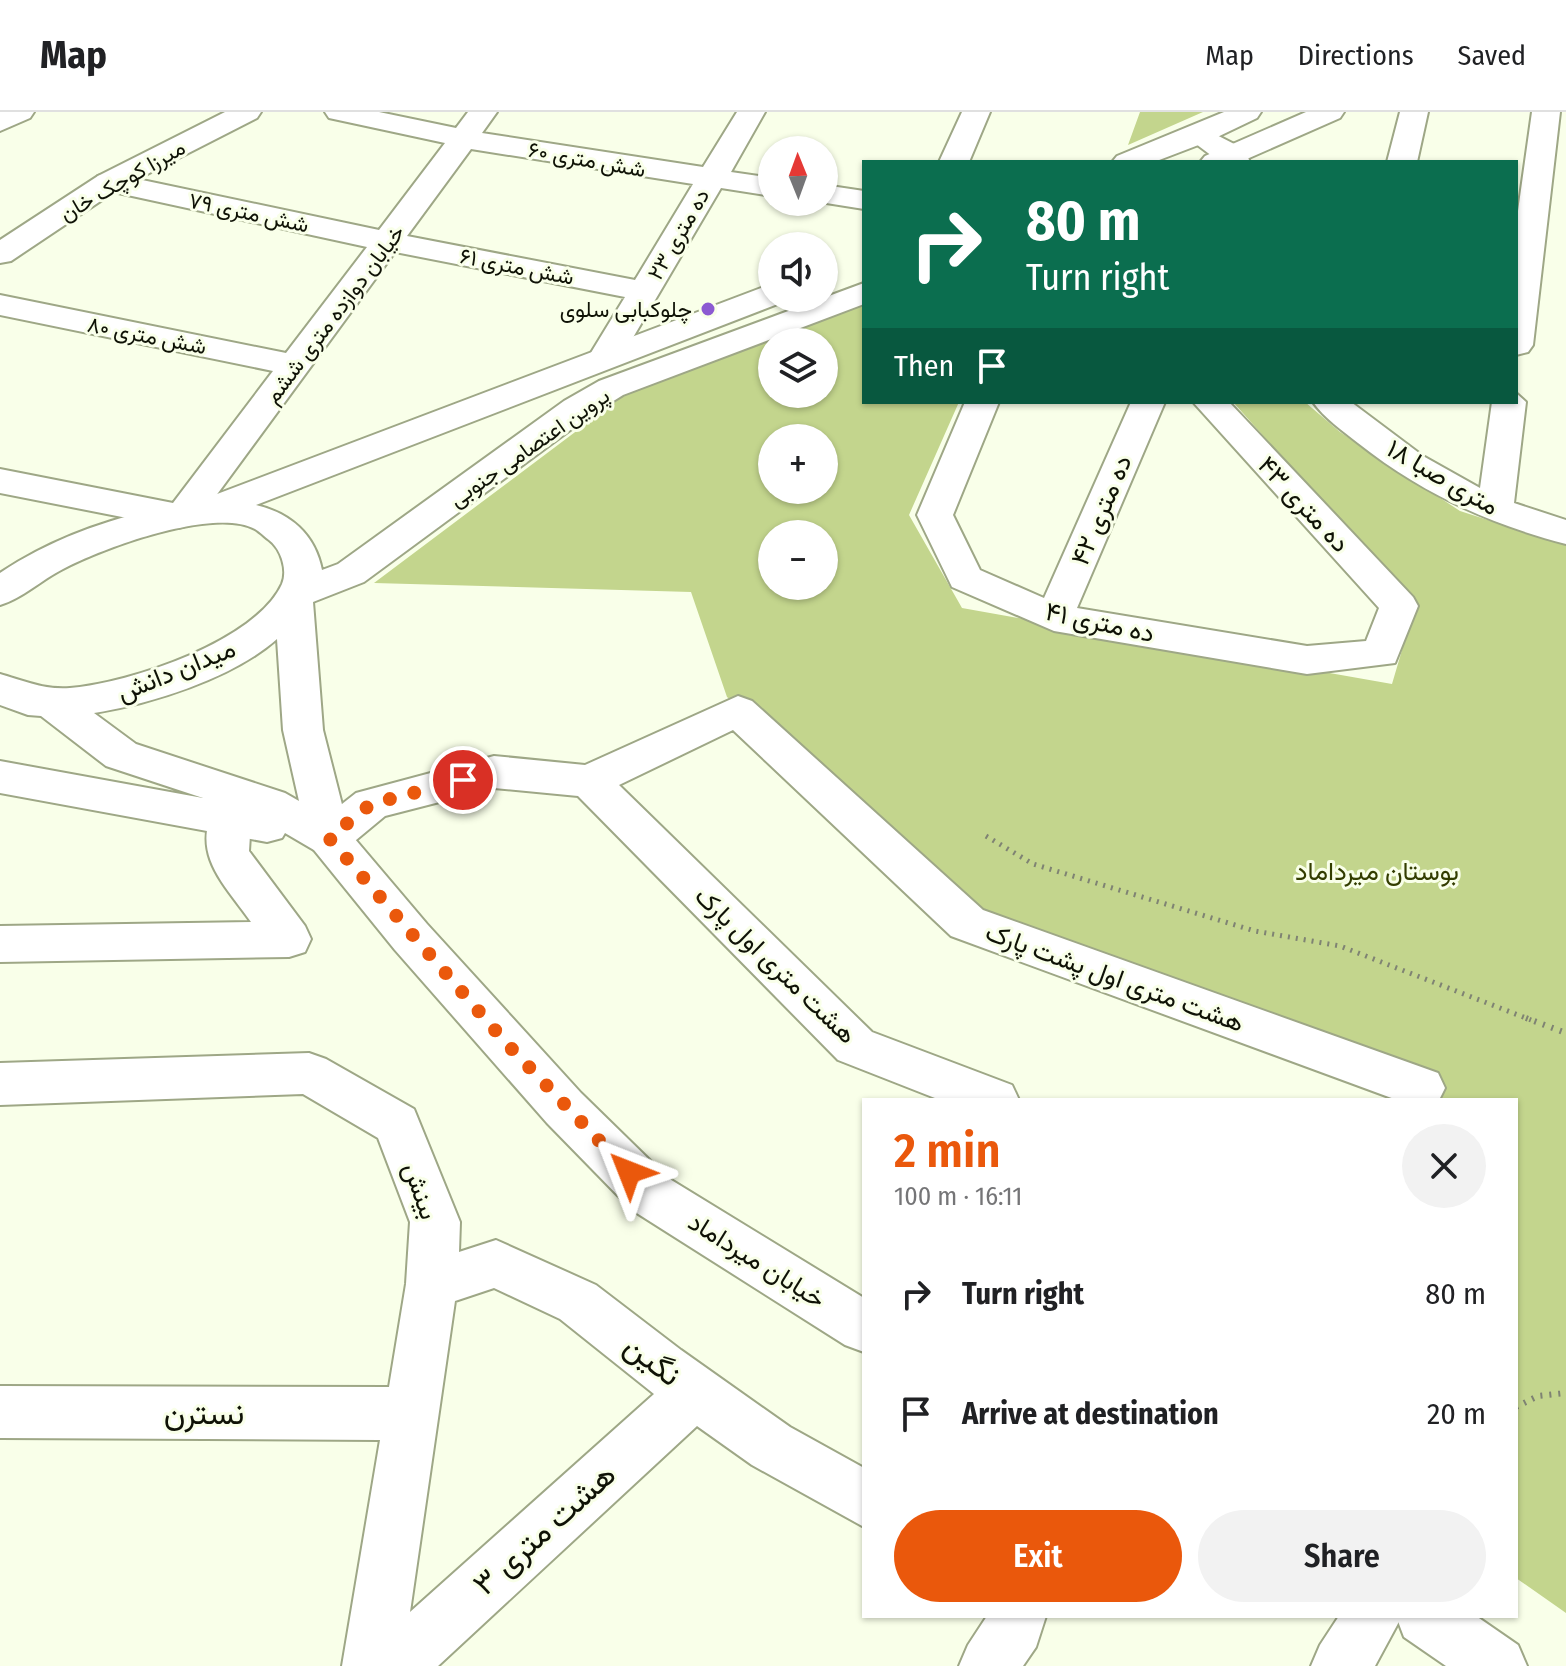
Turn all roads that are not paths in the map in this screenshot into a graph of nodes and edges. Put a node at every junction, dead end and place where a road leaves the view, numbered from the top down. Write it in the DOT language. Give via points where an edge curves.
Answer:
graph roads {
  1 [pos="20,112"];
  2 [pos="213,112"];
  3 [pos="247,112"];
  4 [pos="339,112"];
  5 [pos="483,112"];
  6 [pos="751,112"];
  7 [pos="976,112"];
  8 [pos="1247,112"];
  9 [pos="1330,112"];
  10 [pos="1414,112"];
  11 [pos="1546,112"];
  12 [pos="0,122"];
  13 [pos="1199,135"];
  14 [pos="465,139"];
  15 [pos="955,160"];
  16 [pos="1132,160"];
  17 [pos="1228,160"];
  18 [pos="1402,160"];
  19 [pos="710,179"];
  20 [pos="109,182"];
  21 [pos="758,185"];
  22 [pos="838,196"];
  23 [pos="862,200"];
  24 [pos="0,225"];
  25 [pos="389,242"];
  26 [pos="0,254"];
  27 [pos="644,291"];
  28 [pos="862,294"];
  29 [pos="758,300"];
  30 [pos="0,305"];
  31 [pos="1518,329"];
  32 [pos="606,356"];
  33 [pos="295,365"];
  34 [pos="981,404"];
  35 [pos="1147,404"];
  36 [pos="1212,404"];
  37 [pos="1509,404"];
  38 [pos="1337,405"];
  39 [pos="0,481"];
  40 [pos="1495,510"];
  41 [pos="186,515"];
  42 [pos="1566,532"];
  43 [pos="52,559"];
  44 [pos="0,580"];
  45 [pos="0,592"];
  46 [pos="295,598"];
  47 [pos="1399,606"];
  48 [pos="1054,618"];
  49 [pos="22,701"];
  50 [pos="0,777"];
  51 [pos="589,781"];
  52 [pos="230,819"];
  53 [pos="329,838"];
  54 [pos="0,944"];
  55 [pos="0,1084"];
  56 [pos="1421,1088"];
  57 [pos="990,1098"];
  58 [pos="432,1284"];
  59 [pos="862,1326"];
  60 [pos="695,1392"];
  61 [pos="0,1412"];
  62 [pos="409,1414"];
  63 [pos="862,1498"];
  64 [pos="1017,1618"];
  65 [pos="1372,1618"];
  66 [pos="1428,1618"];
  67 [pos="372,1666"];
  68 [pos="394,1666"];
  69 [pos="989,1666"];
  70 [pos="1341,1666"];
  71 [pos="1497,1666"];
  1 -- 12 [label="street"];
  2 -- 24 [label="street, میرزا کوچک خان" via="91,170"];
  3 -- 20 [label="street, میرزا کوچک خان"];
  4 -- 14 [label="street, شش متری ۶۰"];
  5 -- 14 [label="street, خیابان دوازده متری ششم"];
  6 -- 19 [label="street, ده متری ۲۳"];
  7 -- 15 [label="street"];
  8 -- 13 [label="street"];
  9 -- 17 [label="street"];
  10 -- 18 [label="street"];
  11 -- 31 [label="street"];
  13 -- 16 [label="street"];
  13 -- 17 [label="street"];
  14 -- 19 [label="street, شش متری ۶۰"];
  14 -- 25 [label="street, خیابان دوازده متری ششم"];
  19 -- 21 [label="street, شش متری ۶۰"];
  19 -- 27 [label="street, ده متری ۲۳"];
  20 -- 25 [label="street, شش متری ۷۹"];
  20 -- 26 [label="street, میرزا کوچک خان"];
  22 -- 23 [label="street"];
  25 -- 27 [label="street, شش متری ۶۱"];
  25 -- 33 [label="street, خیابان دوازده متری ششم"];
  27 -- 32 [label="street, ده متری ۲۳"];
  28 -- 46 [label="street, پروین اعتصامی جنوبی" via="611,388 351,573"];
  29 -- 32 [label="street, پروین اعتصامی جنوبی"];
  30 -- 33 [label="street, شش متری ۸۰"];
  32 -- 41 [label="street, پروین اعتصامی جنوبی"];
  33 -- 41 [label="street, خیابان دوازده متری ششم"];
  34 -- 48 [label="street, ده متری ۴۱" via="935,515 965,578"];
  35 -- 48 [label="street, ده متری ۴۲"];
  36 -- 47 [label="street, ده متری ۴۳"];
  37 -- 40 [label="street"];
  38 -- 40 [label="street, متری صبا ۱۸" via="1450,488"];
  39 -- 41 [label="street"];
  40 -- 42 [label="street, متری صبا ۱۸"];
  41 -- 43 [label="street" via="100,539"];
  41 -- 46 [label="street" via="217,511 280,526 296,546 303,567"];
  43 -- 44 [label="street"];
  43 -- 45 [label="street"];
  46 -- 49 [label="street, میدان دانش" via="257,635 182,673 83,703"];
  46 -- 53 [label="street" via="303,730"];
  47 -- 48 [label="street, ده متری ۴۱" via="1381,653 1307,660"];
  49 -- 53 [label="street" via="121,755 270,804"];
  50 -- 52 [label="street"];
  51 -- 53 [label="street" via="494,772 371,804"];
  51 -- 56 [label="street, هشت متری اول پشت پارک" via="738,711 967,923"];
  51 -- 57 [label="street, هشت متری اول پارک" via="855,1046"];
  52 -- 53 [label="street"];
  52 -- 54 [label="street" via="227,854 289,939"];
  53 -- 59 [label="street, خیابان میرداماد" via="564,1108 650,1194"];
  55 -- 58 [label="street, بینش" via="309,1073 397,1124 435,1222"];
  58 -- 60 [label="street, نگین" via="496,1264 578,1302"];
  58 -- 62 [label="street, بینش"];
  60 -- 63 [label="street, نگین" via="771,1446"];
  60 -- 68 [label="street, هشت متری ۳"];
  61 -- 62 [label="street, نسترن"];
  62 -- 67 [label="street, بینش"];
  64 -- 69 [label="street"];
  65 -- 70 [label="street"];
  66 -- 71 [label="street"];
}
